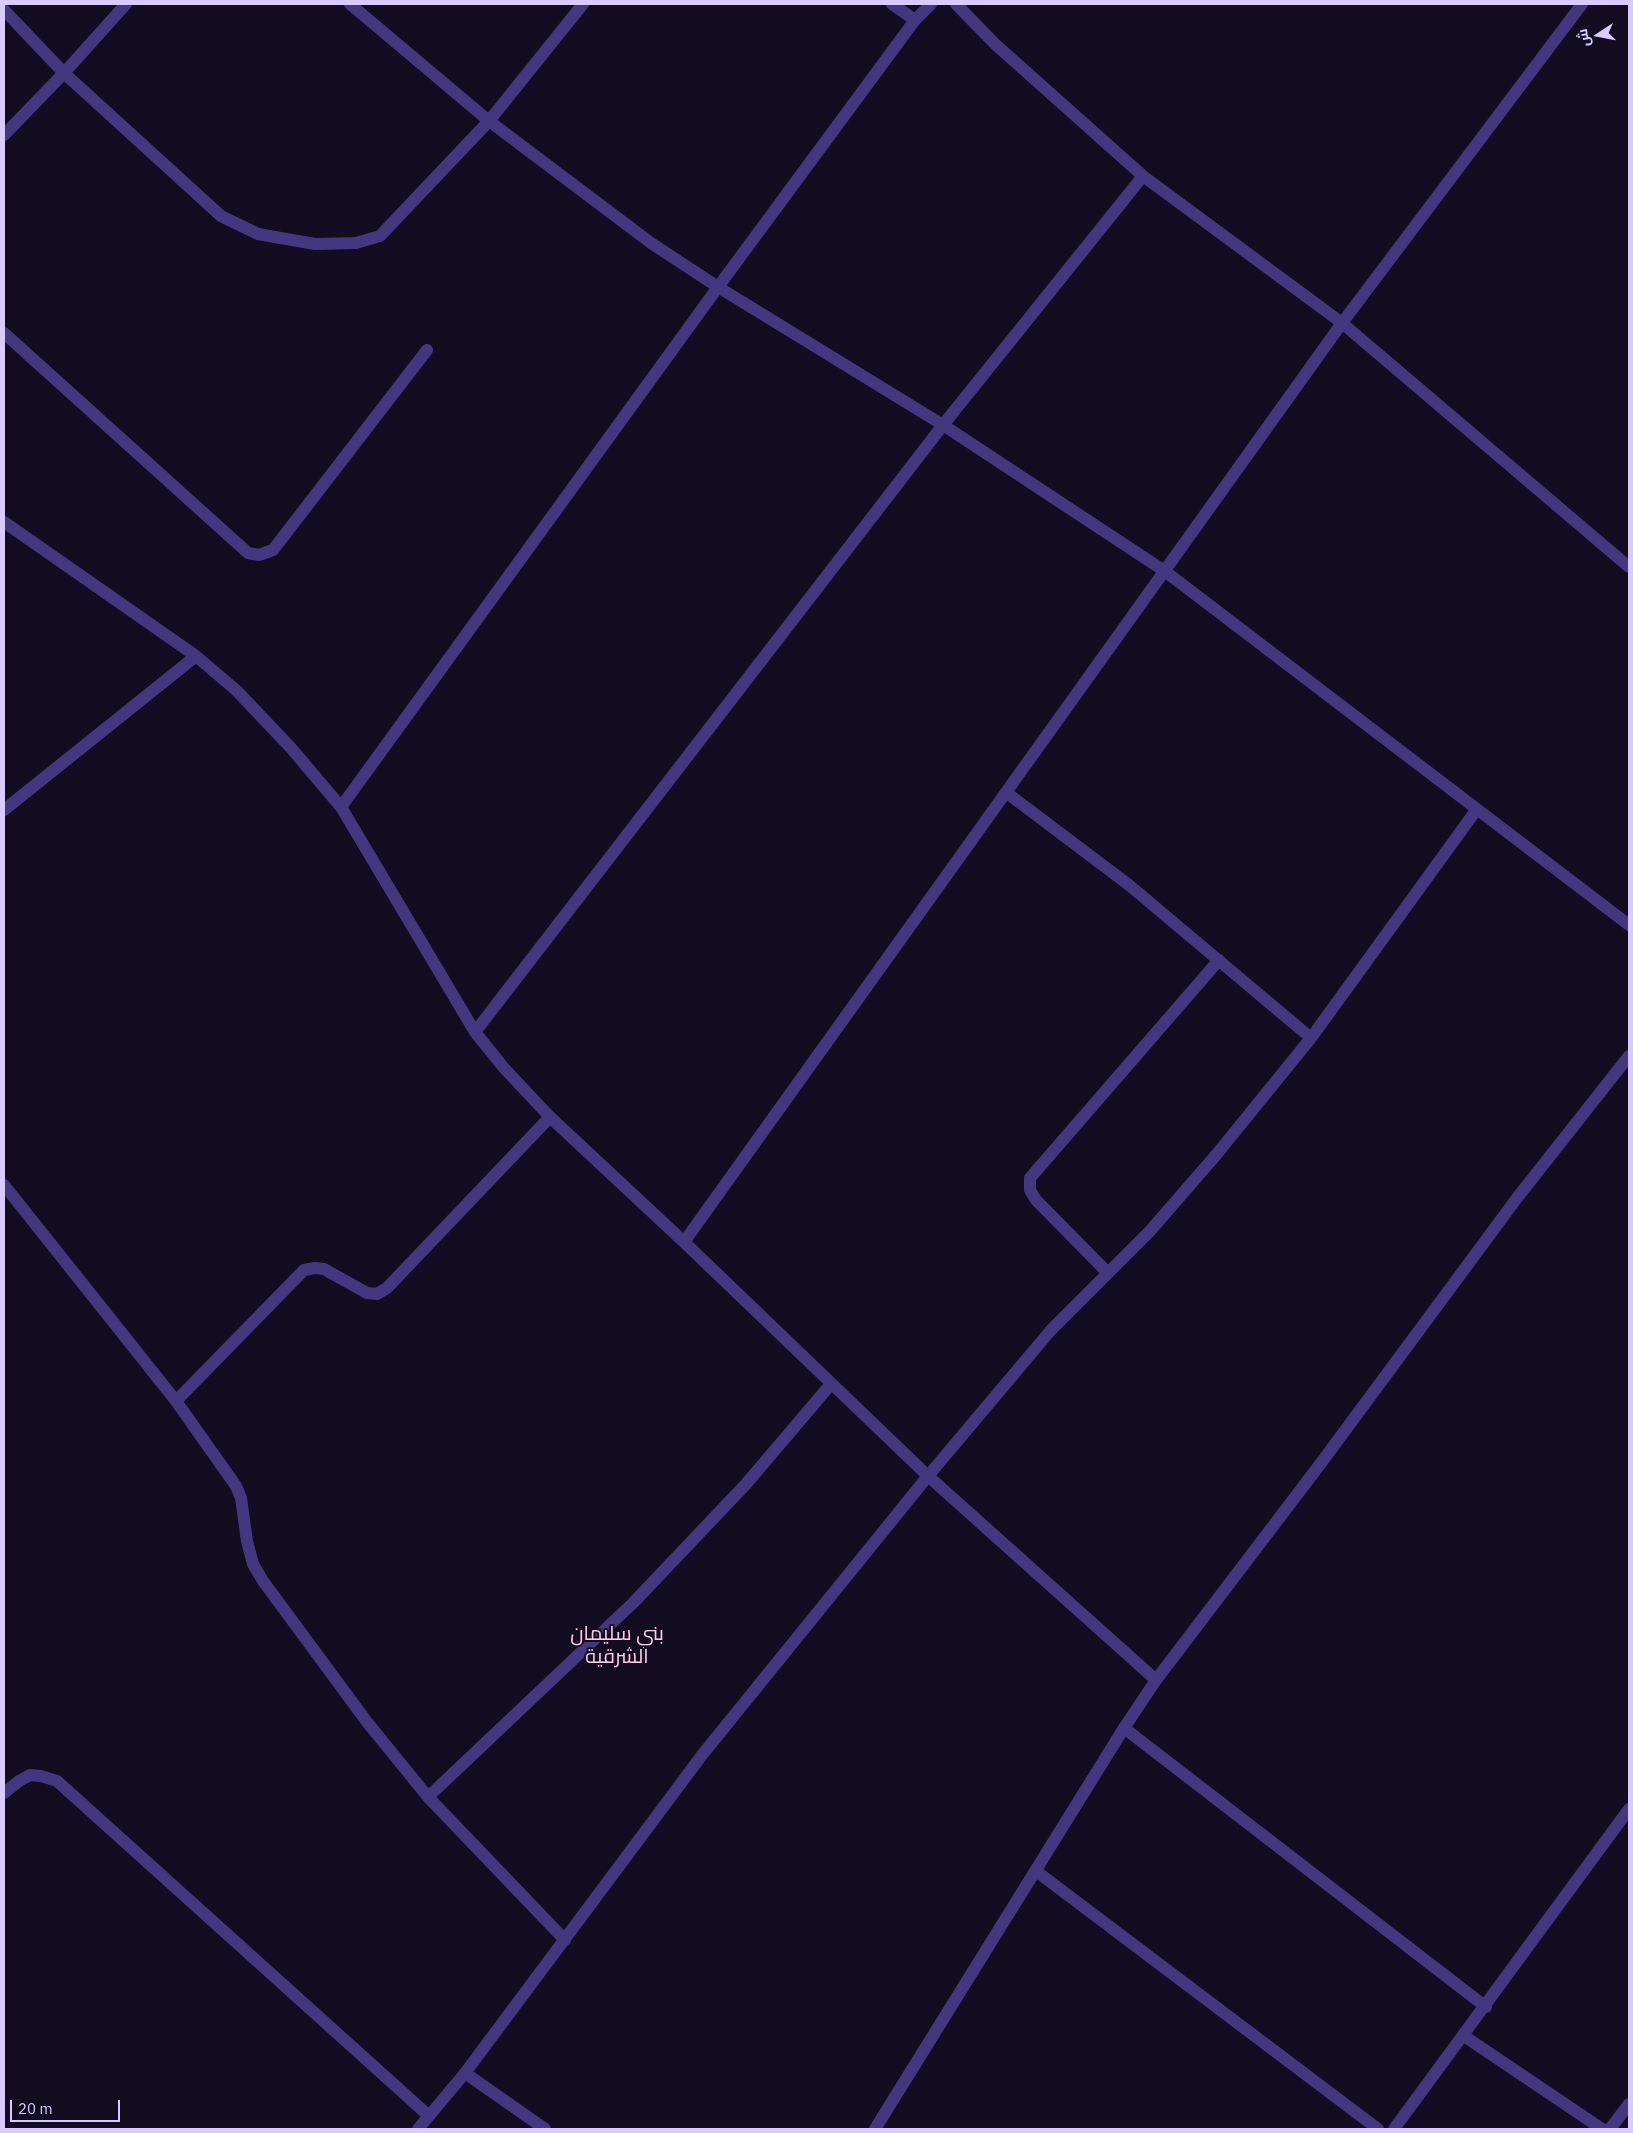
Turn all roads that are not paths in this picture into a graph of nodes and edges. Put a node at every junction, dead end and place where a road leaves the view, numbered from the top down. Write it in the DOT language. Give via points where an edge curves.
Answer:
graph roads {
  1 [pos="126,4"];
  2 [pos="350,4"];
  3 [pos="583,4"];
  4 [pos="892,4"];
  5 [pos="930,4"];
  6 [pos="956,4"];
  7 [pos="1582,4"];
  8 [pos="4,10"];
  9 [pos="915,20"];
  10 [pos="64,73"];
  11 [pos="489,121"];
  12 [pos="4,135"];
  13 [pos="1142,176"];
  14 [pos="718,287"];
  15 [pos="1342,323"];
  16 [pos="4,332"];
  17 [pos="427,350"];
  18 [pos="943,425"];
  19 [pos="4,522"];
  20 [pos="1629,567"];
  21 [pos="1166,572"];
  22 [pos="196,656"];
  23 [pos="1007,793"];
  24 [pos="341,807"];
  25 [pos="1477,809"];
  26 [pos="4,810"];
  27 [pos="1629,925"];
  28 [pos="1219,960"];
  29 [pos="475,1032"];
  30 [pos="1311,1038"];
  31 [pos="1629,1056"];
  32 [pos="550,1117"];
  33 [pos="4,1185"];
  34 [pos="684,1242"];
  35 [pos="1108,1273"];
  36 [pos="831,1384"];
  37 [pos="176,1401"];
  38 [pos="928,1476"];
  39 [pos="1156,1680"];
  40 [pos="1124,1728"];
  41 [pos="4,1793"];
  42 [pos="428,1797"];
  43 [pos="1629,1809"];
  44 [pos="1036,1871"];
  45 [pos="565,1940"];
  46 [pos="1486,2007"];
  47 [pos="1464,2036"];
  48 [pos="465,2073"];
  49 [pos="1629,2104"];
  50 [pos="429,2116"];
  51 [pos="418,2129"];
  52 [pos="545,2129"];
  53 [pos="875,2129"];
  54 [pos="1378,2129"];
  55 [pos="1394,2129"];
  56 [pos="1602,2129"];
  57 [pos="1610,2129"];
  1 -- 10 [label="street"];
  2 -- 11 [label="street"];
  3 -- 11 [label="street"];
  4 -- 9 [label="street"];
  5 -- 9 [label="street"];
  6 -- 13 [label="street" via="995,44"];
  7 -- 15 [label="street"];
  8 -- 10 [label="street"];
  9 -- 14 [label="street"];
  10 -- 11 [label="street" via="220,216 258,234 315,244 356,243 380,236"];
  10 -- 12 [label="street"];
  11 -- 14 [label="street" via="651,242"];
  13 -- 15 [label="street"];
  13 -- 18 [label="street"];
  14 -- 18 [label="street"];
  14 -- 24 [label="street"];
  15 -- 20 [label="street"];
  15 -- 21 [label="street"];
  16 -- 17 [label="street" via="248,553 259,556 272,550"];
  18 -- 21 [label="street"];
  18 -- 29 [label="street"];
  19 -- 22 [label="street"];
  21 -- 23 [label="street"];
  21 -- 25 [label="street"];
  22 -- 24 [label="street" via="237,691"];
  22 -- 26 [label="street"];
  23 -- 28 [label="street" via="1129,885"];
  23 -- 34 [label="street"];
  24 -- 29 [label="street"];
  25 -- 27 [label="street"];
  25 -- 30 [label="street"];
  28 -- 30 [label="street"];
  28 -- 35 [label="street" via="1030,1178 1030,1190 1036,1200"];
  29 -- 32 [label="street"];
  30 -- 35 [label="street" via="1216,1156"];
  31 -- 39 [label="street" via="1517,1198"];
  32 -- 34 [label="street"];
  32 -- 37 [label="street" via="388,1288 377,1294 367,1293 324,1269 304,1270"];
  33 -- 37 [label="street"];
  34 -- 36 [label="street"];
  35 -- 38 [label="street" via="1051,1330"];
  36 -- 38 [label="street"];
  36 -- 42 [label="street" via="746,1484 633,1603"];
  37 -- 42 [label="street" via="236,1486 253,1564 262,1581 367,1722"];
  38 -- 39 [label="street"];
  38 -- 45 [label="street" via="702,1755"];
  39 -- 40 [label="street"];
  40 -- 44 [label="street"];
  40 -- 46 [label="street"];
  41 -- 50 [label="street" via="30,1776 57,1781"];
  42 -- 45 [label="street"];
  43 -- 46 [label="street"];
  44 -- 53 [label="street"];
  44 -- 54 [label="street"];
  45 -- 48 [label="street"];
  46 -- 47 [label="street"];
  47 -- 55 [label="street"];
  47 -- 56 [label="street"];
  48 -- 50 [label="street"];
  48 -- 52 [label="street"];
  49 -- 57 [label="street"];
  50 -- 51 [label="street"];
}
